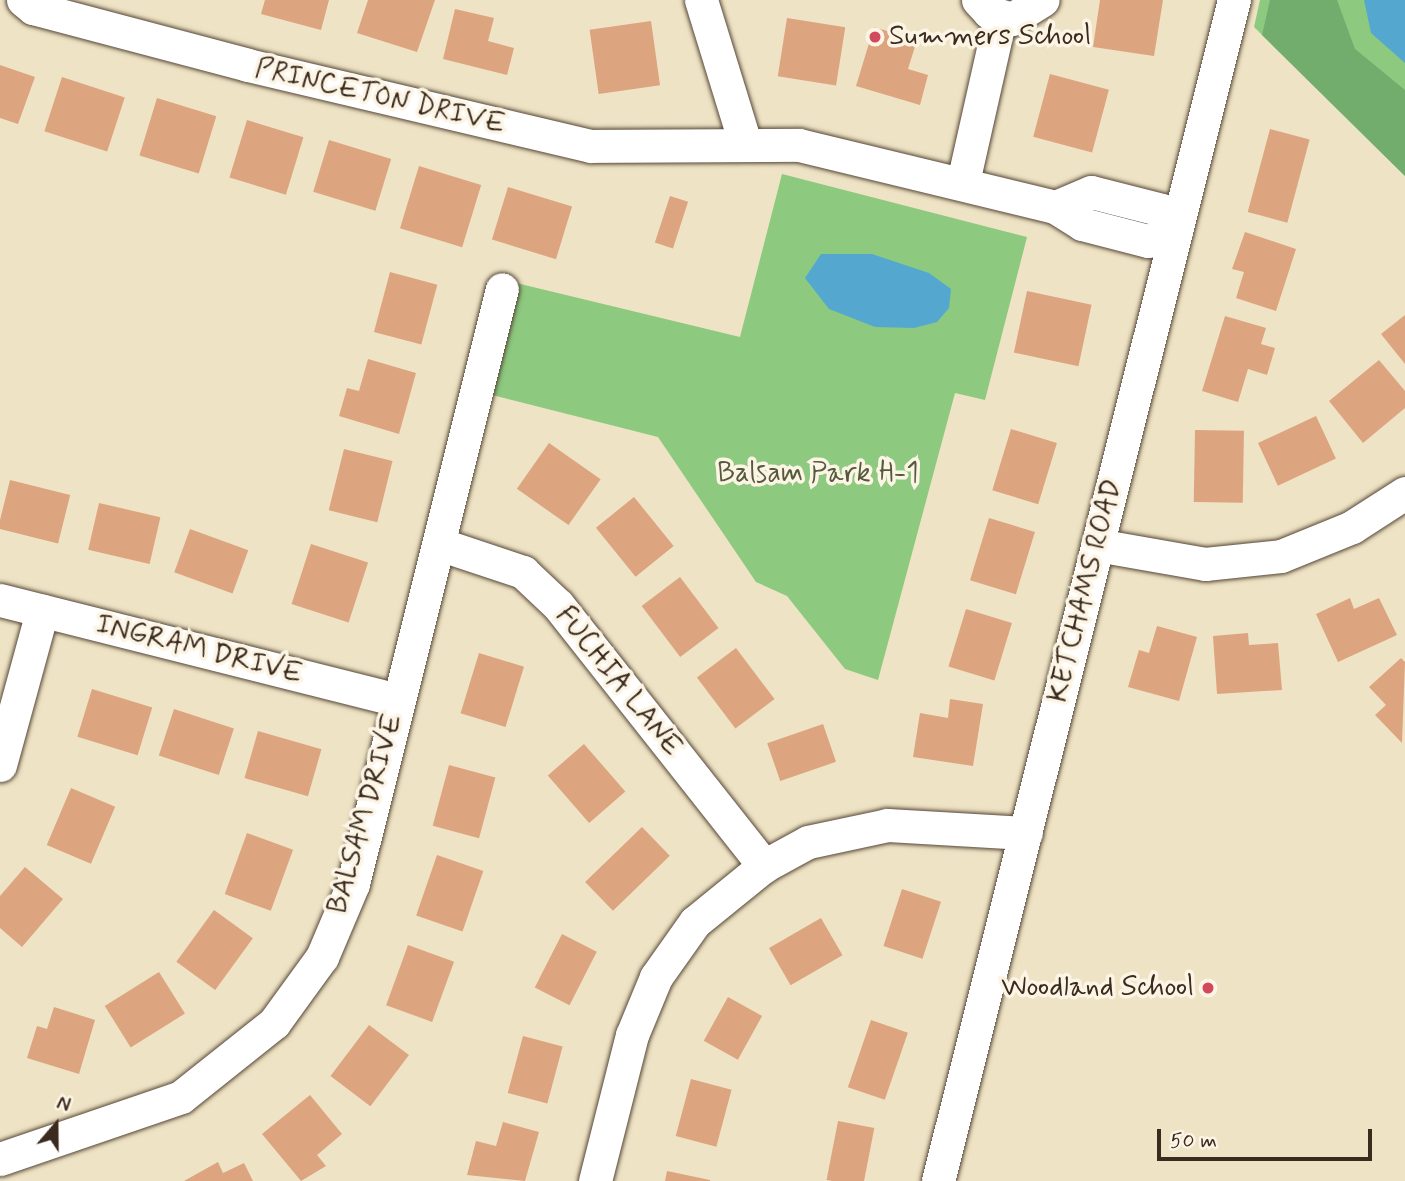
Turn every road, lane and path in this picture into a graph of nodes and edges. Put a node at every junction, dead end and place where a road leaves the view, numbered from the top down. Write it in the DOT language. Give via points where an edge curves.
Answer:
graph roads {
  1 [pos="23,0"];
  2 [pos="701,0"];
  3 [pos="1042,0"];
  4 [pos="1234,0"];
  5 [pos="989,9"];
  6 [pos="745,142"];
  7 [pos="963,182"];
  8 [pos="1176,231"];
  9 [pos="502,289"];
  10 [pos="1401,503"];
  11 [pos="439,544"];
  12 [pos="1097,545"];
  13 [pos="0,600"];
  14 [pos="42,611"];
  15 [pos="398,700"];
  16 [pos="0,765"];
  17 [pos="1026,833"];
  18 [pos="764,866"];
  19 [pos="0,1159"];
  20 [pos="595,1181"];
  21 [pos="938,1181"];
  1 -- 6 [label="street, PRINCETON DRIVE" via="33,8 248,65 591,146"];
  2 -- 6 [label="street"];
  3 -- 5 [label="street" via="1023,16"];
  4 -- 8 [label="street, KETCHAMS ROAD"];
  5 -- 7 [label="street"];
  6 -- 7 [label="street, PRINCETON DRIVE" via="799,145"];
  7 -- 8 [label="street, PRINCETON DRIVE" via="1055,207 1091,192 1162,210"];
  8 -- 12 [label="street, KETCHAMS ROAD"];
  9 -- 11 [label="street, BALSAM DRIVE"];
  10 -- 12 [label="street" via="1281,555 1205,564"];
  11 -- 15 [label="street, BALSAM DRIVE"];
  11 -- 18 [label="street, FUCHIA LANE" via="523,572 558,605"];
  12 -- 17 [label="street, KETCHAMS ROAD"];
  13 -- 14 [label="street, INGRAM DRIVE"];
  14 -- 15 [label="street, INGRAM DRIVE"];
  14 -- 16 [label="street"];
  15 -- 19 [label="street, BALSAM DRIVE" via="353,884 322,957 274,1023 181,1097"];
  17 -- 18 [label="street" via="887,825 808,842"];
  17 -- 21 [label="street, KETCHAMS ROAD"];
  18 -- 20 [label="street" via="695,922 656,977 632,1035"];
}
